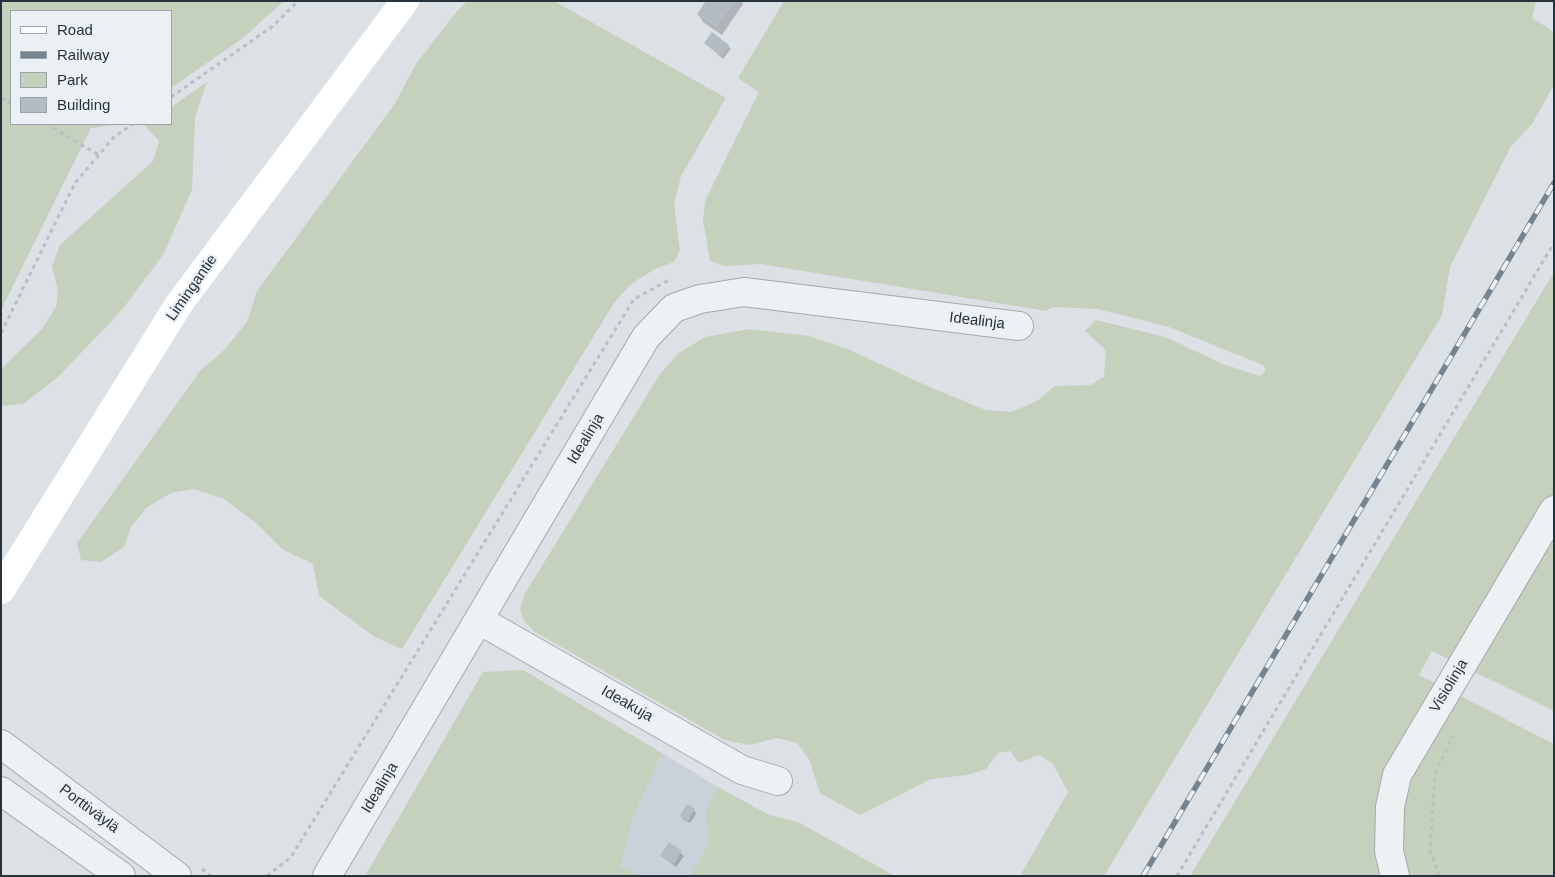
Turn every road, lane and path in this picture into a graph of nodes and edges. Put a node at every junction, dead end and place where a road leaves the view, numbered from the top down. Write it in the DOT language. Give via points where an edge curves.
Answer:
graph roads {
  1 [pos="298,1"];
  2 [pos="404,1"];
  3 [pos="172,96"];
  4 [pos="48,125"];
  5 [pos="132,125"];
  6 [pos="99,155"];
  7 [pos="1554,243"];
  8 [pos="675,279"];
  9 [pos="1019,326"];
  10 [pos="1,333"];
  11 [pos="1554,510"];
  12 [pos="1,590"];
  13 [pos="479,620"];
  14 [pos="1456,730"];
  15 [pos="1,744"];
  16 [pos="778,781"];
  17 [pos="1,791"];
  18 [pos="121,876"];
  19 [pos="177,876"];
  20 [pos="268,876"];
  21 [pos="326,876"];
  22 [pos="1177,876"];
  23 [pos="1395,876"];
  24 [pos="1439,876"];
  1 -- 3 [label="path" via="273,26"];
  2 -- 12 [label="main road, Limingantie" via="179,304"];
  4 -- 6 [label="path"];
  5 -- 6 [label="path" via="114,137"];
  6 -- 10 [label="path" via="75,183"];
  7 -- 22 [label="path"];
  8 -- 20 [label="path" via="665,281 634,299 291,857"];
  9 -- 13 [label="street, Idealinja" via="744,292 700,299 674,308 646,337"];
  11 -- 23 [label="street, Visiolinja" via="1397,775 1390,807 1389,851"];
  13 -- 16 [label="street, Ideakuja" via="742,770"];
  13 -- 21 [label="street, Idealinja"];
  14 -- 24 [label="path" via="1435,773 1430,850"];
  15 -- 19 [label="street, Porttiväylä"];
  17 -- 18 [label="street"];
}
